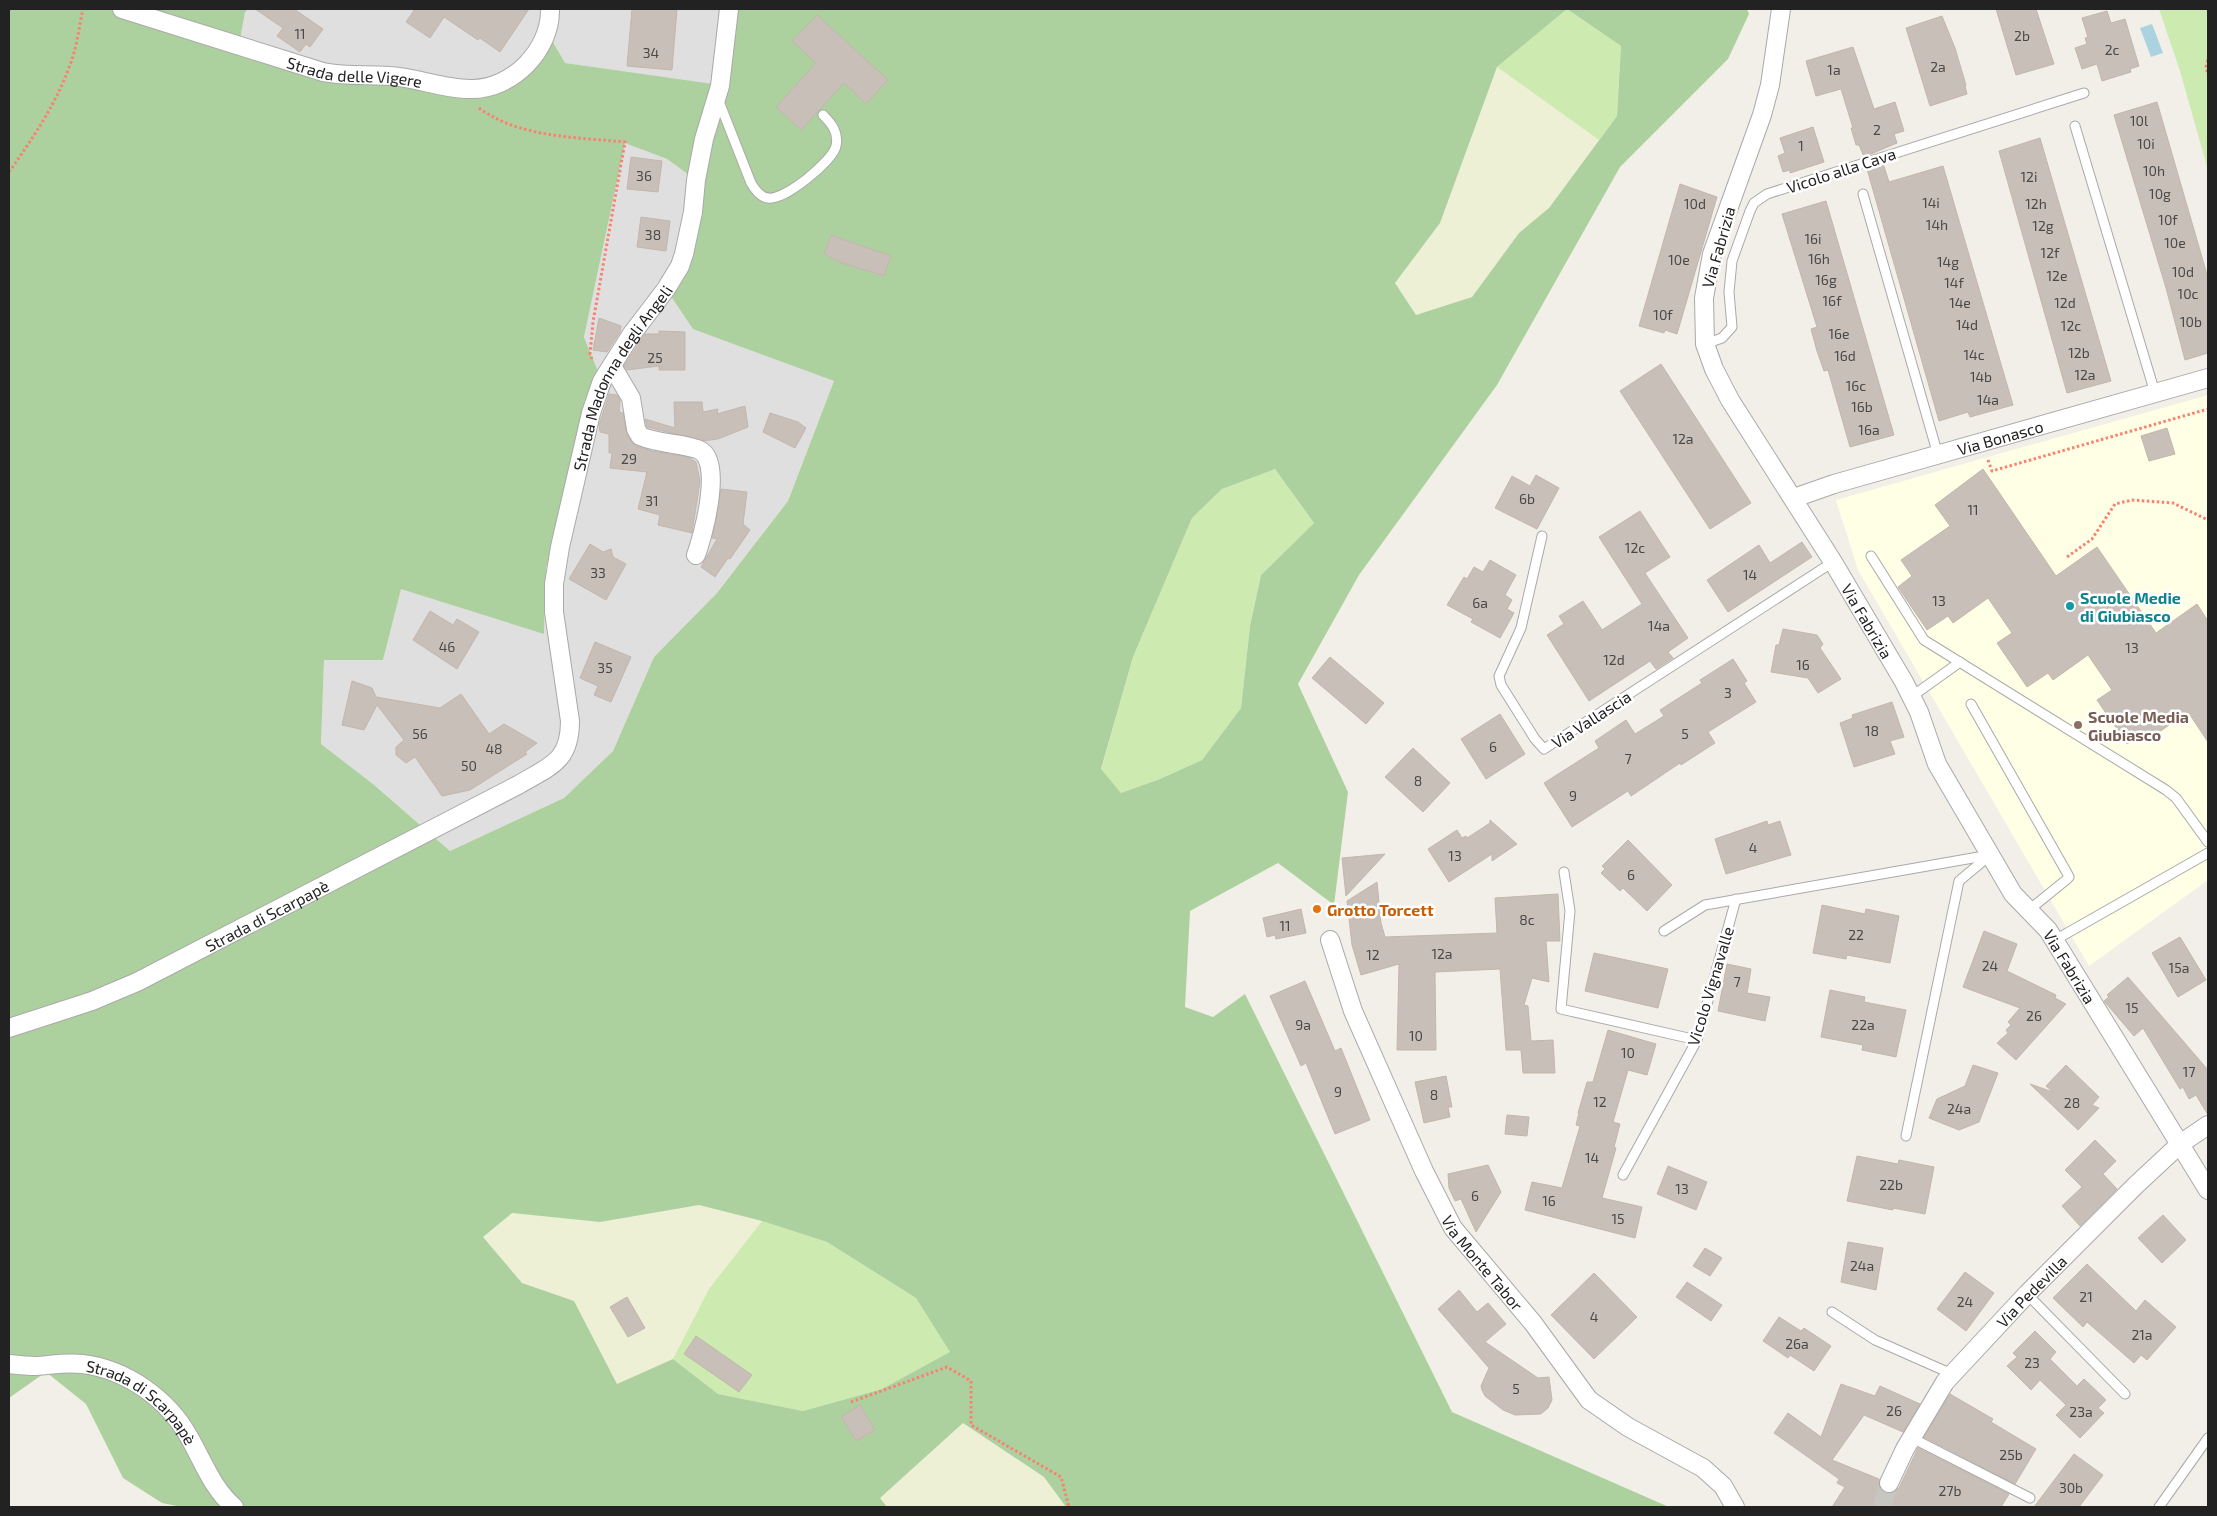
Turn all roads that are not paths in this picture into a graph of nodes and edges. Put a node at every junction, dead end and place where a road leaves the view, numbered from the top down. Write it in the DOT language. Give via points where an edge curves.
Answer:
graph roads {
  1 [pos="122,9"];
  2 [pos="550,9"];
  3 [pos="729,9"];
  4 [pos="1781,9"];
  5 [pos="2084,93"];
  6 [pos="718,96"];
  7 [pos="824,115"];
  8 [pos="2075,126"];
  9 [pos="1863,194"];
  10 [pos="1705,344"];
  11 [pos="612,366"];
  12 [pos="2208,378"];
  13 [pos="2155,393"];
  14 [pos="1938,455"];
  15 [pos="1794,498"];
  16 [pos="1542,536"];
  17 [pos="696,555"];
  18 [pos="1871,556"];
  19 [pos="1833,562"];
  20 [pos="1960,662"];
  21 [pos="1911,696"];
  22 [pos="1971,704"];
  23 [pos="565,751"];
  24 [pos="2208,842"];
  25 [pos="2208,853"];
  26 [pos="1990,855"];
  27 [pos="1564,872"];
  28 [pos="1736,899"];
  29 [pos="2029,910"];
  30 [pos="1664,932"];
  31 [pos="1330,940"];
  32 [pos="2055,940"];
  33 [pos="9,1028"];
  34 [pos="1697,1040"];
  35 [pos="2208,1125"];
  36 [pos="1906,1136"];
  37 [pos="2180,1144"];
  38 [pos="1623,1176"];
  39 [pos="2208,1190"];
  40 [pos="2027,1294"];
  41 [pos="1832,1312"];
  42 [pos="9,1364"];
  43 [pos="1952,1374"];
  44 [pos="2125,1394"];
  45 [pos="1912,1438"];
  46 [pos="2208,1438"];
  47 [pos="1889,1484"];
  48 [pos="2030,1498"];
  49 [pos="234,1507"];
  50 [pos="1735,1507"];
  51 [pos="2159,1507"];
  1 -- 2 [label="street, Strada delle Vigere" via="323,72 415,79 459,89 484,88 499,83 525,66 540,48 547,32"];
  3 -- 6 [label="street, Strada Madonna degli Angeli"];
  4 -- 10 [label="street, Via Fabrizia" via="1764,108 1707,276"];
  5 -- 10 [label="lane, Vicolo alla Cava" via="1760,198 1750,211 1732,261 1729,292 1732,327 1722,338"];
  6 -- 7 [label="lane" via="751,184 766,198 786,193 834,153 834,128"];
  6 -- 11 [label="street, Strada Madonna degli Angeli" via="704,139 688,238 680,266"];
  8 -- 13 [label="lane"];
  9 -- 14 [label="lane"];
  10 -- 15 [label="street, Via Fabrizia" via="1730,400"];
  11 -- 17 [label="street" via="631,398 640,436 699,449 705,454 710,469 710,490 706,525"];
  11 -- 23 [label="street, Strada Madonna degli Angeli" via="602,381 591,413 554,584 554,612 570,721"];
  12 -- 13 [label="street, Via Bonasco"];
  13 -- 14 [label="street, Via Bonasco"];
  14 -- 15 [label="street, Via Bonasco"];
  15 -- 19 [label="street, Via Fabrizia"];
  16 -- 19 [label="lane, Via Vallascia" via="1522,628 1499,676 1501,685 1544,749"];
  18 -- 20 [label="lane" via="1924,640"];
  19 -- 21 [label="street, Via Fabrizia"];
  20 -- 21 [label="lane"];
  20 -- 24 [label="lane" via="2166,790 2176,798"];
  21 -- 26 [label="street, Via Fabrizia" via="1937,764"];
  22 -- 29 [label="lane" via="2067,873 2066,880"];
  23 -- 33 [label="street, Strada di Scarpapè" via="554,763 518,786 138,982"];
  25 -- 32 [label="lane"];
  26 -- 28 [label="lane, Vicolo Vignavalle"];
  26 -- 29 [label="street, Via Fabrizia" via="2013,894"];
  26 -- 36 [label="lane" via="1959,881"];
  27 -- 34 [label="lane" via="1570,911 1560,1009"];
  28 -- 30 [label="lane, Vicolo Vignavalle" via="1705,905"];
  28 -- 34 [label="lane, Vicolo Vignavalle"];
  29 -- 32 [label="street, Via Fabrizia"];
  31 -- 50 [label="street, Via Monte Tabor" via="1353,1011 1424,1172 1453,1228 1533,1323 1589,1400 1628,1427 1703,1468 1723,1486"];
  32 -- 37 [label="street, Via Fabrizia"];
  34 -- 38 [label="lane, Vicolo Vignavalle"];
  35 -- 37 [label="street, Via Pedevilla"];
  37 -- 39 [label="street, Via Fabrizia"];
  37 -- 40 [label="street, Via Pedevilla"];
  40 -- 43 [label="street, Via Pedevilla"];
  40 -- 44 [label="lane"];
  41 -- 43 [label="lane" via="1875,1340"];
  42 -- 49 [label="street, Strada di Scarpapè" via="83,1364 101,1368 150,1392 174,1414 195,1447 208,1476"];
  43 -- 45 [label="street, Via Pedevilla" via="1940,1387"];
  45 -- 47 [label="street, Via Pedevilla"];
  45 -- 48 [label="lane"];
  46 -- 51 [label="lane"];
}
